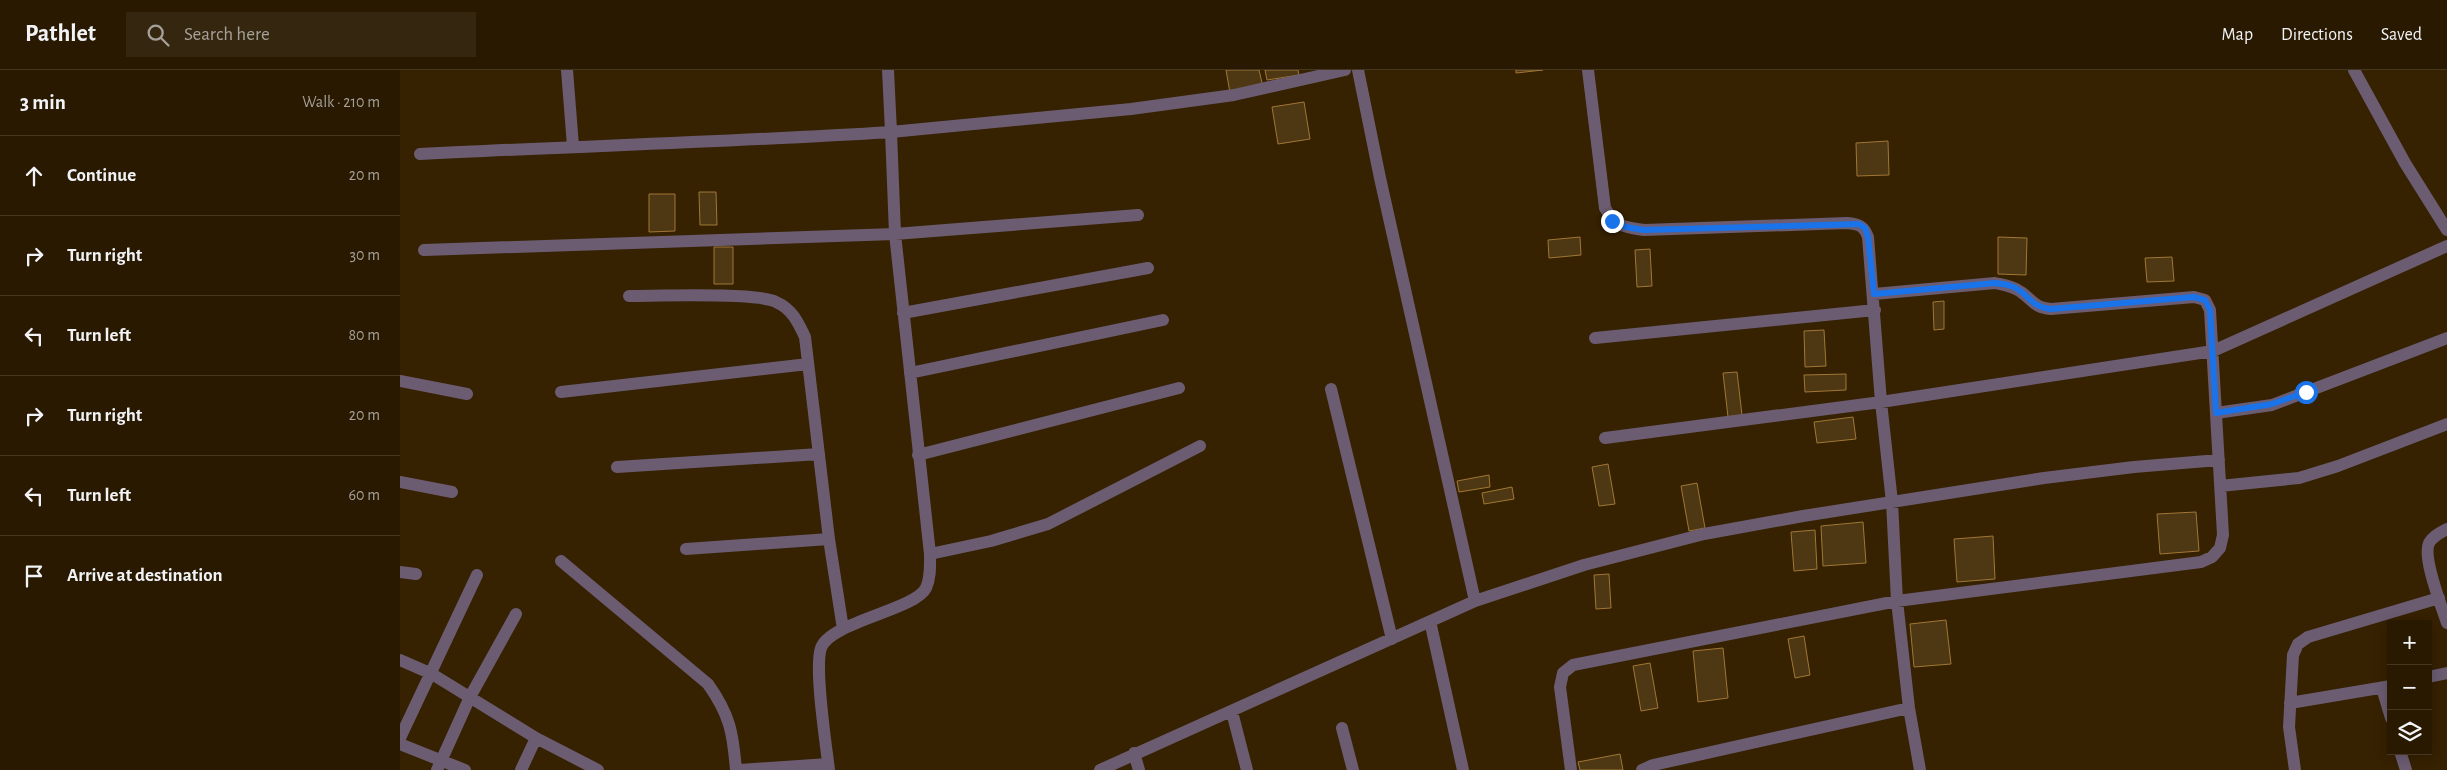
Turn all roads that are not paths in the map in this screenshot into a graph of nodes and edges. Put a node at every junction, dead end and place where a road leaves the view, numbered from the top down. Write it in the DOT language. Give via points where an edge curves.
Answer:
graph roads {
  1 [pos="567,70"];
  2 [pos="888,70"];
  3 [pos="1345,70"];
  4 [pos="1358,70"];
  5 [pos="1588,70"];
  6 [pos="2354,70"];
  7 [pos="890,132"];
  8 [pos="573,146"];
  9 [pos="420,154"];
  10 [pos="1138,215"];
  11 [pos="2447,230"];
  12 [pos="895,234"];
  13 [pos="2447,246"];
  14 [pos="424,250"];
  15 [pos="1148,268"];
  16 [pos="1874,294"];
  17 [pos="629,296"];
  18 [pos="1875,310"];
  19 [pos="903,313"];
  20 [pos="1163,320"];
  21 [pos="1594,338"];
  22 [pos="2447,338"];
  23 [pos="2213,351"];
  24 [pos="808,364"];
  25 [pos="910,373"];
  26 [pos="400,381"];
  27 [pos="1180,388"];
  28 [pos="1331,390"];
  29 [pos="561,392"];
  30 [pos="467,394"];
  31 [pos="1881,402"];
  32 [pos="2216,413"];
  33 [pos="2447,424"];
  34 [pos="1605,438"];
  35 [pos="1200,446"];
  36 [pos="819,454"];
  37 [pos="918,455"];
  38 [pos="2219,460"];
  39 [pos="617,467"];
  40 [pos="400,482"];
  41 [pos="2220,486"];
  42 [pos="452,492"];
  43 [pos="1892,502"];
  44 [pos="2447,529"];
  45 [pos="829,540"];
  46 [pos="686,549"];
  47 [pos="930,554"];
  48 [pos="561,561"];
  49 [pos="400,572"];
  50 [pos="416,574"];
  51 [pos="477,575"];
  52 [pos="2439,598"];
  53 [pos="1474,601"];
  54 [pos="1897,602"];
  55 [pos="516,614"];
  56 [pos="1430,621"];
  57 [pos="2447,623"];
  58 [pos="843,629"];
  59 [pos="1392,639"];
  60 [pos="400,660"];
  61 [pos="2447,673"];
  62 [pos="432,674"];
  63 [pos="2432,677"];
  64 [pos="2386,687"];
  65 [pos="470,697"];
  66 [pos="2290,703"];
  67 [pos="1909,708"];
  68 [pos="2390,710"];
  69 [pos="1232,712"];
  70 [pos="1342,728"];
  71 [pos="400,738"];
  72 [pos="536,738"];
  73 [pos="400,744"];
  74 [pos="1134,753"];
  75 [pos="2401,755"];
  76 [pos="439,765"];
  77 [pos="828,767"];
  78 [pos="465,770"];
  79 [pos="521,770"];
  80 [pos="598,770"];
  81 [pos="736,770"];
  82 [pos="740,770"];
  83 [pos="1100,770"];
  84 [pos="1139,770"];
  85 [pos="1247,770"];
  86 [pos="1353,770"];
  87 [pos="1463,770"];
  88 [pos="1571,770"];
  89 [pos="1642,770"];
  90 [pos="1920,770"];
  91 [pos="2295,770"];
  92 [pos="2406,770"];
  1 -- 8 [label="street"];
  2 -- 7 [label="street"];
  3 -- 7 [label="street" via="1234,95 1131,109"];
  4 -- 53 [label="street"];
  5 -- 16 [label="street" via="1605,208 1612,221 1644,230 1859,224 1865,228 1868,237"];
  6 -- 11 [label="street" via="2405,163"];
  7 -- 8 [label="street" via="726,142"];
  7 -- 12 [label="street"];
  8 -- 9 [label="street"];
  10 -- 12 [label="street"];
  12 -- 14 [label="street"];
  12 -- 19 [label="street"];
  13 -- 23 [label="street"];
  15 -- 19 [label="street"];
  16 -- 18 [label="street"];
  16 -- 23 [label="street" via="1995,283 2022,292 2038,307 2051,309 2194,297 2205,300 2210,310"];
  17 -- 24 [label="street" via="753,297 776,301 794,314 805,337"];
  18 -- 21 [label="street"];
  18 -- 31 [label="street"];
  19 -- 25 [label="street"];
  20 -- 25 [label="street"];
  22 -- 32 [label="street" via="2272,404"];
  23 -- 31 [label="street"];
  23 -- 32 [label="street"];
  24 -- 29 [label="street"];
  24 -- 36 [label="street"];
  25 -- 37 [label="street"];
  26 -- 30 [label="street"];
  27 -- 37 [label="street"];
  28 -- 59 [label="street"];
  31 -- 34 [label="street"];
  31 -- 43 [label="street"];
  32 -- 38 [label="street"];
  33 -- 41 [label="street" via="2299,478"];
  35 -- 47 [label="street" via="1048,524"];
  36 -- 39 [label="street"];
  36 -- 45 [label="street"];
  37 -- 47 [label="street"];
  38 -- 41 [label="street"];
  38 -- 43 [label="street" via="2044,478"];
  40 -- 42 [label="street"];
  41 -- 54 [label="street" via="2223,534 2220,548 2201,562"];
  43 -- 53 [label="street" via="1704,534 1584,565"];
  43 -- 54 [label="street"];
  44 -- 52 [label="street" via="2434,536 2428,545 2428,560"];
  45 -- 46 [label="street"];
  45 -- 58 [label="street"];
  47 -- 58 [label="street" via="930,577 925,590 913,599"];
  48 -- 81 [label="street" via="708,684 723,705 733,736"];
  49 -- 50 [label="street"];
  51 -- 62 [label="street"];
  52 -- 57 [label="street"];
  52 -- 66 [label="street" via="2308,637 2298,644 2293,655"];
  53 -- 56 [label="street"];
  54 -- 67 [label="street"];
  54 -- 88 [label="street" via="1573,665 1563,673 1560,686"];
  55 -- 65 [label="street"];
  56 -- 59 [label="street"];
  56 -- 87 [label="street"];
  58 -- 77 [label="street" via="832,634 821,646 819,666"];
  59 -- 69 [label="street"];
  60 -- 62 [label="street"];
  61 -- 63 [label="street"];
  62 -- 65 [label="street"];
  62 -- 71 [label="street"];
  64 -- 66 [label="street"];
  64 -- 68 [label="street"];
  65 -- 72 [label="street"];
  65 -- 76 [label="street"];
  66 -- 91 [label="street" via="2289,727"];
  67 -- 89 [label="street"];
  67 -- 90 [label="street"];
  69 -- 74 [label="street"];
  69 -- 85 [label="street"];
  70 -- 86 [label="street"];
  72 -- 79 [label="street"];
  72 -- 80 [label="street"];
  73 -- 76 [label="street"];
  74 -- 83 [label="street"];
  74 -- 84 [label="street"];
  75 -- 92 [label="street"];
  76 -- 78 [label="street"];
  77 -- 82 [label="street"];
}
